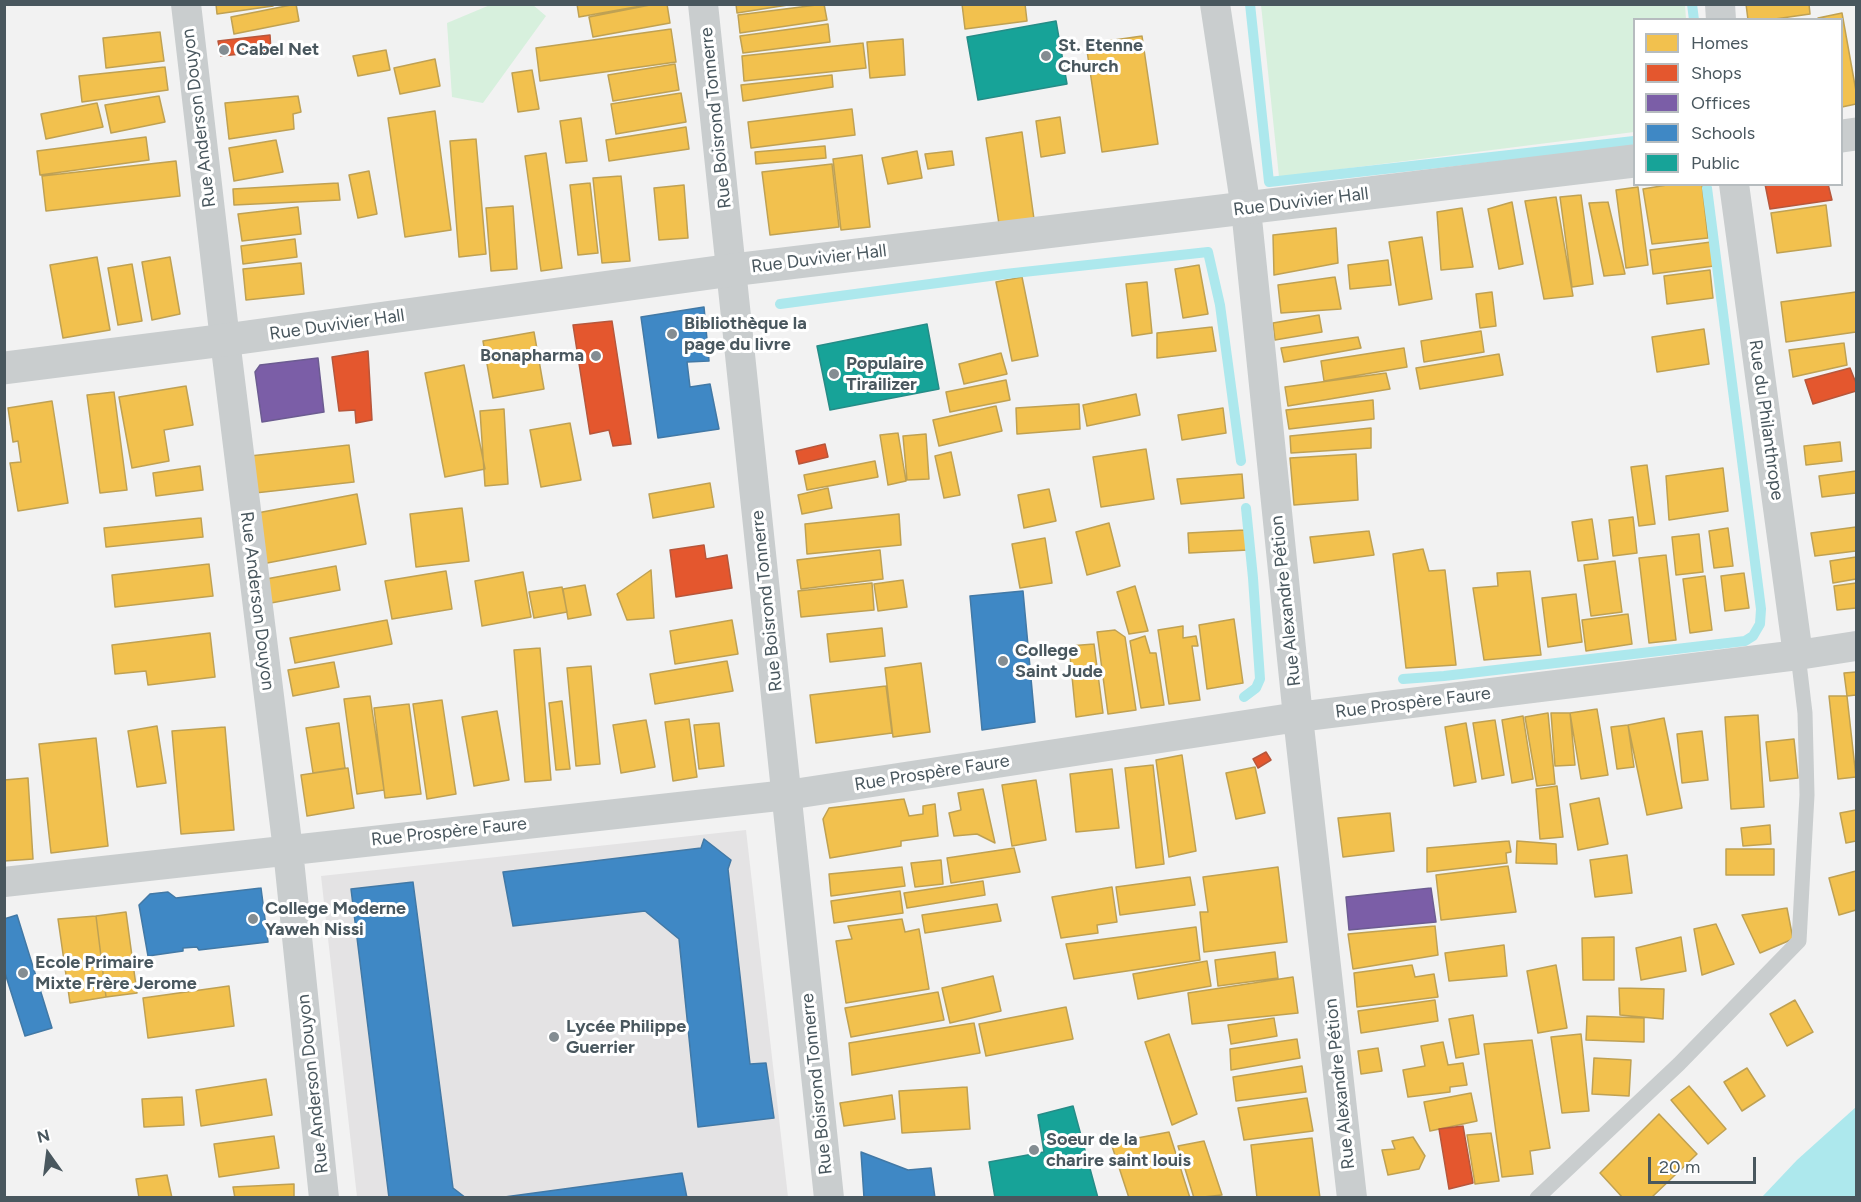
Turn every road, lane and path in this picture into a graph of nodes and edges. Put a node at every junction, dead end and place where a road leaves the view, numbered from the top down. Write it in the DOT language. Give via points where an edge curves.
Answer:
graph roads {
  1 [pos="186,4"];
  2 [pos="703,4"];
  3 [pos="1215,4"];
  4 [pos="1633,161"];
  5 [pos="1734,186"];
  6 [pos="1246,209"];
  7 [pos="732,270"];
  8 [pos="225,340"];
  9 [pos="4,368"];
  10 [pos="1857,646"];
  11 [pos="1798,655"];
  12 [pos="1298,717"];
  13 [pos="787,795"];
  14 [pos="288,850"];
  15 [pos="4,882"];
  16 [pos="324,1197"];
  17 [pos="829,1197"];
  18 [pos="1352,1197"];
  19 [pos="1536,1197"];
  1 -- 8 [label="street, Rue Anderson Douyon"];
  2 -- 7 [label="street, Rue Boisrond Tonnerre"];
  3 -- 6 [label="street, Rue Alexandre Pétion"];
  4 -- 6 [label="street, Rue Duvivier Hall"];
  5 -- 11 [label="street, Rue du Philanthrope"];
  6 -- 7 [label="street, Rue Duvivier Hall"];
  6 -- 12 [label="street, Rue Alexandre Pétion"];
  7 -- 8 [label="street, Rue Duvivier Hall"];
  7 -- 13 [label="street, Rue Boisrond Tonnerre"];
  8 -- 9 [label="street, Rue Duvivier Hall"];
  8 -- 14 [label="street, Rue Anderson Douyon"];
  10 -- 11 [label="street, Rue Prospère Faure"];
  11 -- 12 [label="street, Rue Prospère Faure"];
  11 -- 19 [label="lane" via="1806,713 1807,795 1799,941 1679,1064"];
  12 -- 13 [label="street, Rue Prospère Faure"];
  12 -- 18 [label="street, Rue Alexandre Pétion"];
  13 -- 14 [label="street, Rue Prospère Faure"];
  13 -- 17 [label="street, Rue Boisrond Tonnerre"];
  14 -- 15 [label="street, Rue Prospère Faure"];
  14 -- 16 [label="street, Rue Anderson Douyon"];
}
